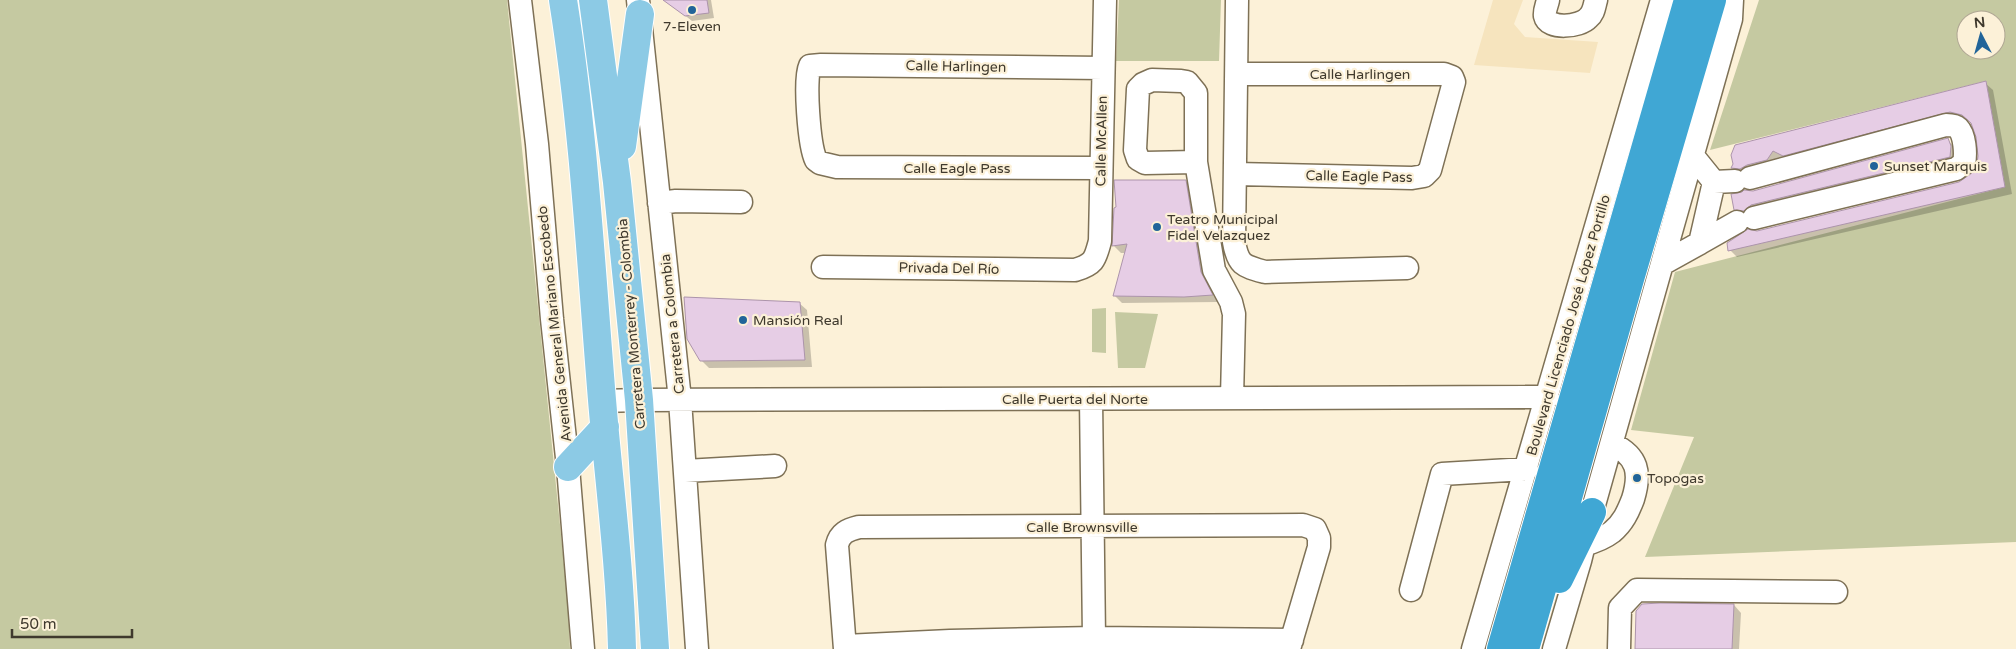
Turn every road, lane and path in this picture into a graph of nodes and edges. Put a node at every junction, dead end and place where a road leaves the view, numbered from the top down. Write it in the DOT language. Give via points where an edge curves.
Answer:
graph roads {
  1 [pos="520,0"];
  2 [pos="563,0"];
  3 [pos="593,0"];
  4 [pos="1105,0"];
  5 [pos="1238,0"];
  6 [pos="1548,0"];
  7 [pos="1596,0"];
  8 [pos="1688,0"];
  9 [pos="1712,0"];
  10 [pos="1732,0"];
  11 [pos="1661,1"];
  12 [pos="640,4"];
  13 [pos="1103,68"];
  14 [pos="1238,74"];
  15 [pos="1693,156"];
  16 [pos="816,160"];
  17 [pos="1196,162"];
  18 [pos="1101,168"];
  19 [pos="1235,174"];
  20 [pos="1424,176"];
  21 [pos="1733,180"];
  22 [pos="617,182"];
  23 [pos="741,202"];
  24 [pos="659,203"];
  25 [pos="1700,243"];
  26 [pos="1662,264"];
  27 [pos="823,267"];
  28 [pos="1407,268"];
  29 [pos="1075,270"];
  30 [pos="1548,397"];
  31 [pos="1092,398"];
  32 [pos="1232,398"];
  33 [pos="640,400"];
  34 [pos="680,400"];
  35 [pos="604,414"];
  36 [pos="1612,444"];
  37 [pos="775,466"];
  38 [pos="568,467"];
  39 [pos="1527,468"];
  40 [pos="685,471"];
  41 [pos="1592,512"];
  42 [pos="1093,527"];
  43 [pos="1583,545"];
  44 [pos="1411,590"];
  45 [pos="1836,592"];
  46 [pos="1094,638"];
  47 [pos="1527,643"];
  48 [pos="1052,644"];
  49 [pos="1166,644"];
  50 [pos="1291,644"];
  51 [pos="951,645"];
  52 [pos="845,648"];
  53 [pos="583,649"];
  54 [pos="622,649"];
  55 [pos="655,649"];
  56 [pos="697,649"];
  57 [pos="1473,649"];
  58 [pos="1501,649"];
  59 [pos="1554,649"];
  60 [pos="1619,649"];
  1 -- 38 [label="street, Avenida General Mariano Escobedo"];
  2 -- 35 [label="main road" via="590,225"];
  3 -- 22 [label="main road, Carretera Monterrey - Colombia"];
  4 -- 13 [label="street, Calle McAllen"];
  5 -- 14 [label="street"];
  6 -- 7 [label="street" via="1545,13 1548,22 1565,25 1587,20"];
  8 -- 58 [label="highway, Boulevard Licenciado José López Portillo"];
  9 -- 47 [label="highway"];
  10 -- 15 [label="street" via="1731,19"];
  11 -- 30 [label="street, Boulevard Licenciado José López Portillo"];
  12 -- 22 [label="main road"];
  12 -- 24 [label="street, Carretera a Colombia"];
  13 -- 16 [label="street, Calle Harlingen" via="810,66 807,77 810,137"];
  13 -- 18 [label="street, Calle McAllen"];
  14 -- 19 [label="street"];
  14 -- 20 [label="street, Calle Harlingen" via="1444,74 1452,77 1454,85 1430,170"];
  15 -- 21 [label="street"];
  15 -- 26 [label="street"];
  16 -- 18 [label="street, Calle Eagle Pass" via="837,167"];
  17 -- 32 [label="street" via="1214,270 1234,314"];
  18 -- 29 [label="street, Calle McAllen" via="1100,241 1096,259"];
  19 -- 20 [label="street, Calle Eagle Pass"];
  19 -- 28 [label="street" via="1234,242 1237,257 1249,268 1265,272"];
  21 -- 25 [label="street"];
  21 -- 25 [label="street" via="1946,125 1958,128 1964,144 1964,163 1956,169 1745,220"];
  22 -- 33 [label="main road, Carretera Monterrey - Colombia"];
  23 -- 24 [label="street"];
  24 -- 34 [label="street, Carretera a Colombia"];
  25 -- 26 [label="street"];
  26 -- 36 [label="street"];
  27 -- 29 [label="street, Privada Del Río"];
  30 -- 32 [label="street, Calle Puerta del Norte"];
  30 -- 39 [label="street, Boulevard Licenciado José López Portillo"];
  31 -- 32 [label="street, Calle Puerta del Norte"];
  31 -- 34 [label="street, Calle Puerta del Norte"];
  31 -- 42 [label="street"];
  33 -- 34 [label="street, Calle Puerta del Norte"];
  33 -- 35 [label="street, Calle Puerta del Norte"];
  33 -- 55 [label="main road, Carretera Monterrey - Colombia"];
  34 -- 40 [label="street, Carretera a Colombia"];
  35 -- 38 [label="main road"];
  35 -- 54 [label="main road"];
  36 -- 41 [label="street"];
  36 -- 43 [label="street" via="1632,459 1637,485 1630,508 1619,525 1603,538"];
  37 -- 40 [label="street"];
  38 -- 53 [label="street, Avenida General Mariano Escobedo"];
  39 -- 44 [label="street" via="1442,474"];
  39 -- 57 [label="street, Boulevard Licenciado José López Portillo"];
  40 -- 56 [label="street, Carretera a Colombia"];
  41 -- 43 [label="street"];
  41 -- 47 [label="highway"];
  42 -- 46 [label="street"];
  42 -- 50 [label="street, Calle Brownsville" via="1303,525 1315,529 1319,547"];
  42 -- 52 [label="street, Calle Brownsville" via="848,529 837,545"];
  43 -- 59 [label="street"];
  45 -- 60 [label="street" via="1637,590 1620,608"];
  46 -- 48 [label="street"];
  46 -- 49 [label="street"];
  48 -- 51 [label="street"];
  49 -- 50 [label="street"];
  51 -- 52 [label="street"];
}
